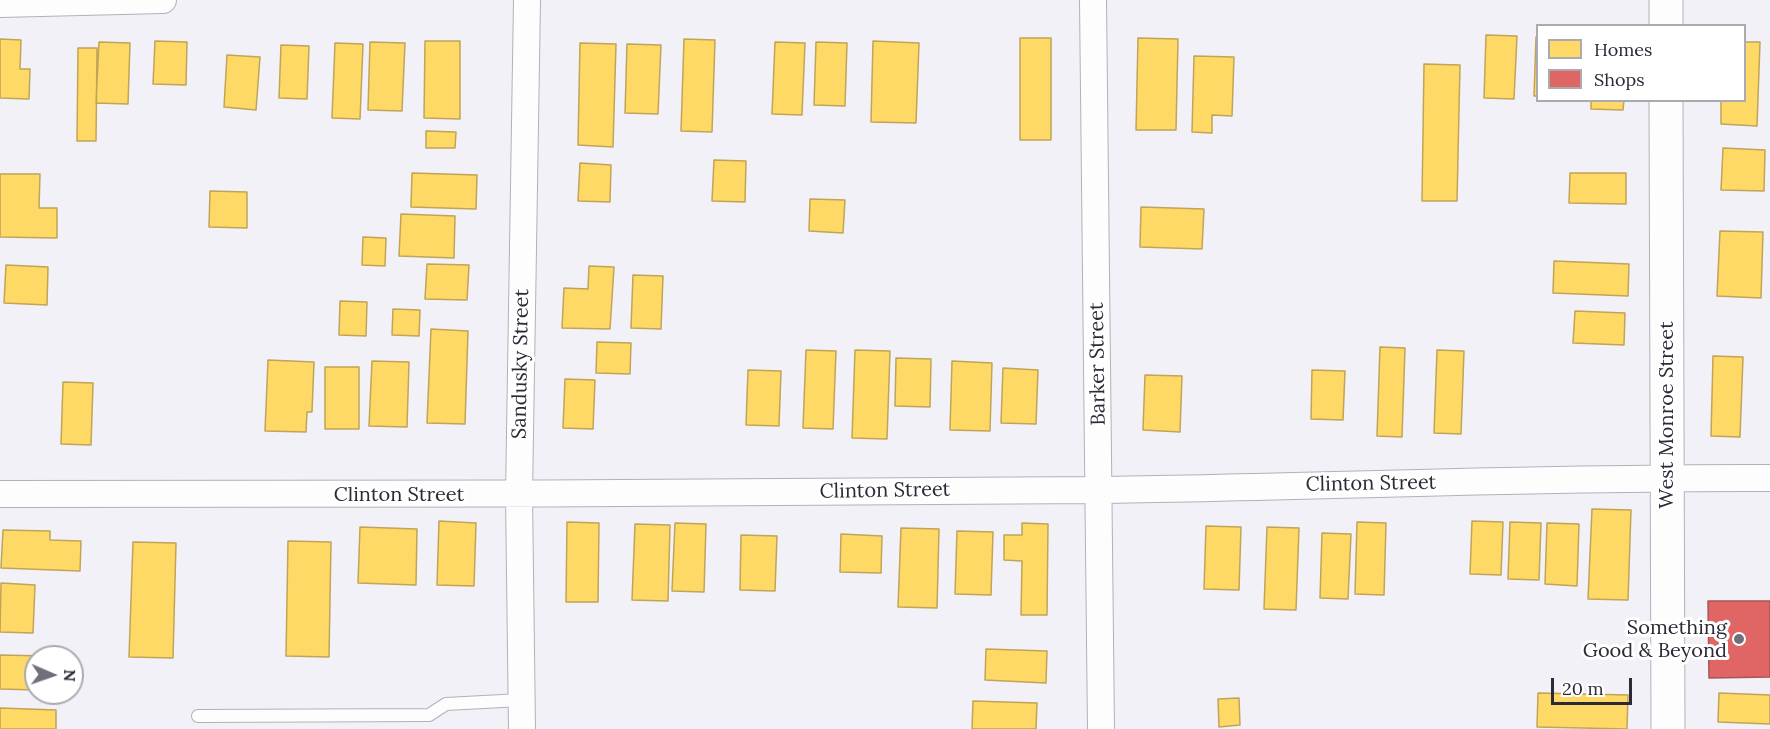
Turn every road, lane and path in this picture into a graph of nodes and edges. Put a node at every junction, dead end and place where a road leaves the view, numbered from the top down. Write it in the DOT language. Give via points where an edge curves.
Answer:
graph roads {
  1 [pos="163,0"];
  2 [pos="527,0"];
  3 [pos="1093,0"];
  4 [pos="1666,0"];
  5 [pos="0,4"];
  6 [pos="1666,24"];
  7 [pos="1666,102"];
  8 [pos="1667,478"];
  9 [pos="1770,478"];
  10 [pos="1099,490"];
  11 [pos="0,494"];
  12 [pos="519,495"];
  13 [pos="521,700"];
  14 [pos="198,716"];
  15 [pos="522,729"];
  16 [pos="1101,729"];
  17 [pos="1668,729"];
  1 -- 5 [label="street"];
  2 -- 12 [label="street, Sandusky Street"];
  3 -- 10 [label="street, Barker Street"];
  4 -- 6 [label="main road"];
  7 -- 8 [label="main road, West Monroe Street"];
  8 -- 9 [label="street, Clinton Street"];
  8 -- 10 [label="street, Clinton Street"];
  8 -- 17 [label="main road, West Monroe Street"];
  10 -- 12 [label="street, Clinton Street"];
  10 -- 16 [label="street, Barker Street"];
  11 -- 12 [label="street, Clinton Street"];
  12 -- 13 [label="street, Sandusky Street"];
  13 -- 14 [label="lane" via="447,704 429,714"];
  13 -- 15 [label="street, Sandusky Street"];
}
